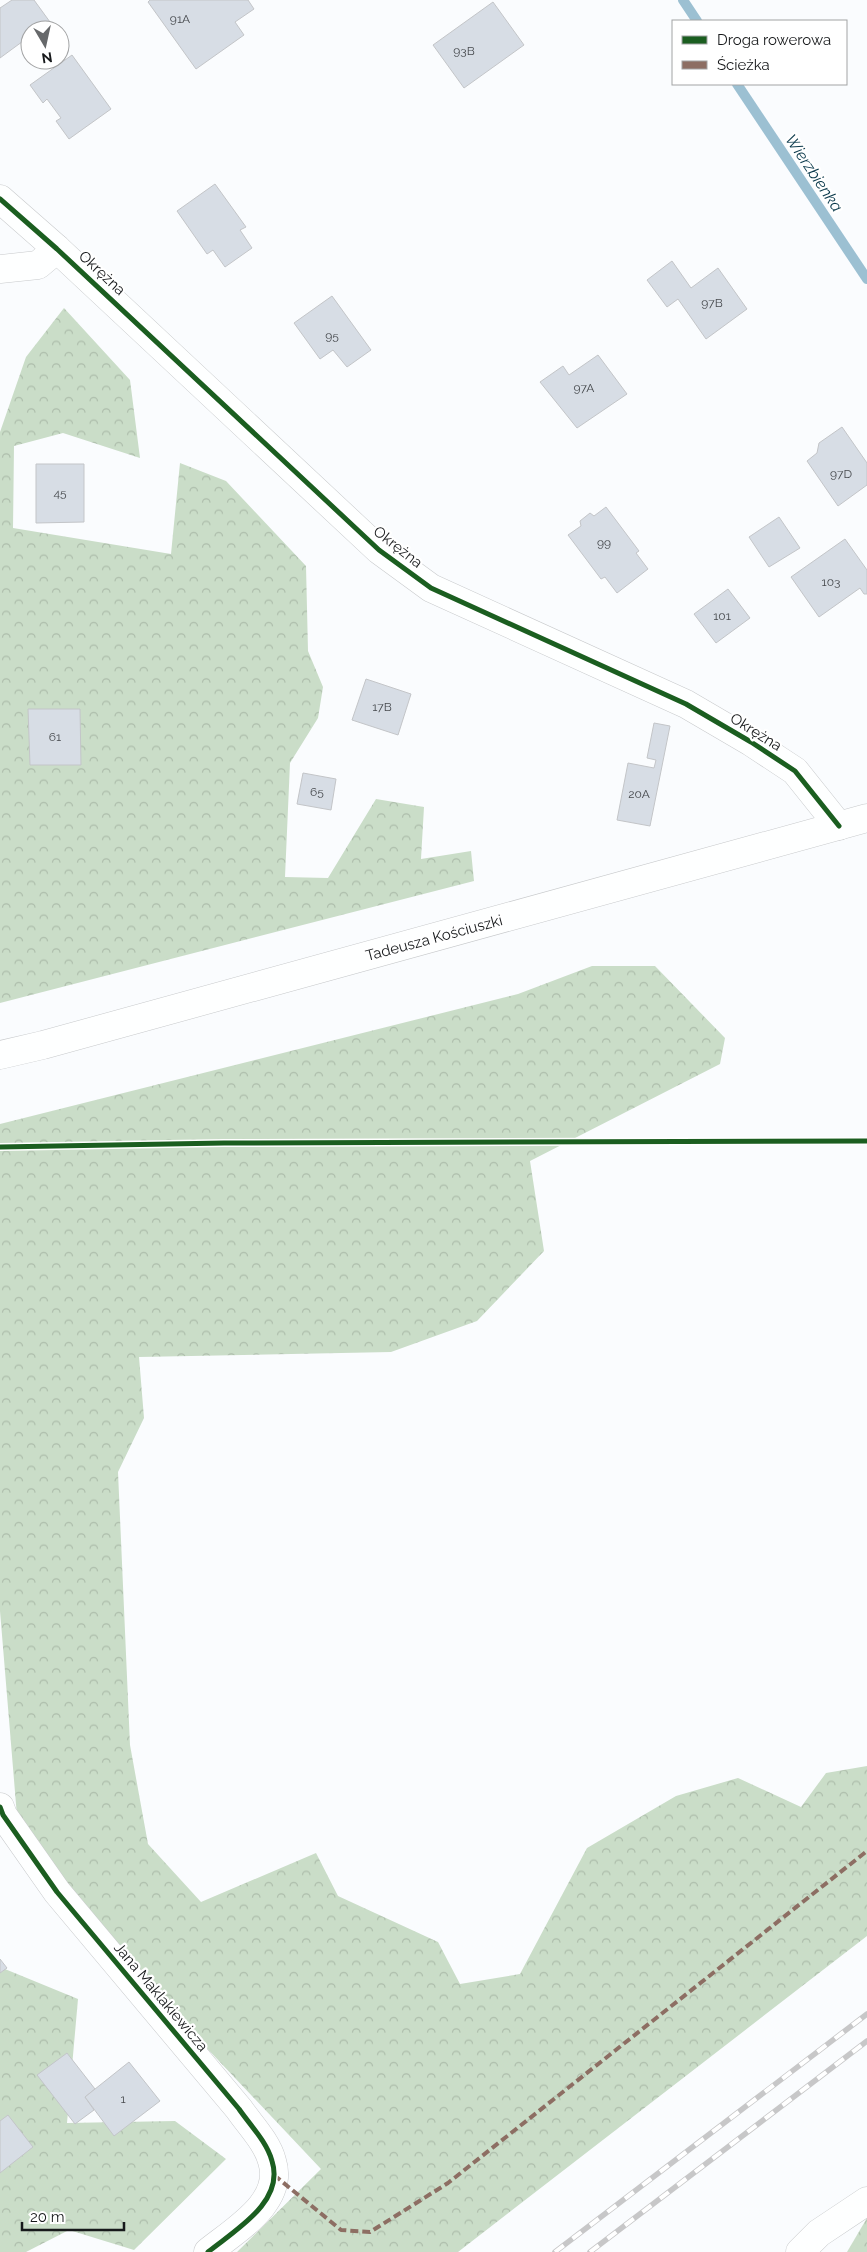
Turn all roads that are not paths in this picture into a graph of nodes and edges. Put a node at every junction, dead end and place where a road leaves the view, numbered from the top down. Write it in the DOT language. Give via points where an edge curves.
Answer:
graph roads {
  1 [pos="0,199"];
  2 [pos="58,249"];
  3 [pos="0,269"];
  4 [pos="867,818"];
  5 [pos="839,826"];
  6 [pos="0,1055"];
  7 [pos="1,1813"];
  8 [pos="867,2201"];
  9 [pos="208,2252"];
  10 [pos="800,2252"];
  1 -- 2 [label="street, Okrężna"];
  2 -- 3 [label="street" via="38,265"];
  2 -- 5 [label="street, Okrężna" via="379,550 431,588 686,704 751,742 794,771"];
  4 -- 5 [label="street, Tadeusza Kościuszki"];
  5 -- 6 [label="street, Tadeusza Kościuszki" via="43,1046"];
  7 -- 9 [label="street, Jana Maklakiewicza" via="57,1892 239,2109 272,2161 271,2193 259,2210"];
  8 -- 10 [label="street" via="819,2233"];
}
